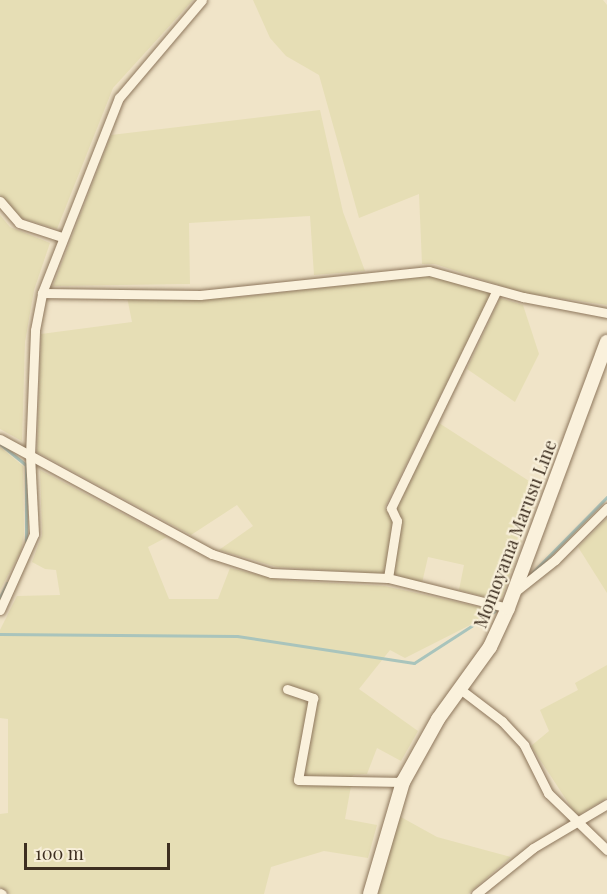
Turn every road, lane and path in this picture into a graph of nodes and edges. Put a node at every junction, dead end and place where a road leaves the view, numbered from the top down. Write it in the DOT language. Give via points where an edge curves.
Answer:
graph roads {
  1 [pos="202,0"];
  2 [pos="0,201"];
  3 [pos="62,237"];
  4 [pos="497,290"];
  5 [pos="42,293"];
  6 [pos="607,313"];
  7 [pos="607,342"];
  8 [pos="0,439"];
  9 [pos="30,456"];
  10 [pos="607,508"];
  11 [pos="388,578"];
  12 [pos="514,592"];
  13 [pos="508,608"];
  14 [pos="0,610"];
  15 [pos="287,688"];
  16 [pos="460,689"];
  17 [pos="403,782"];
  18 [pos="607,804"];
  19 [pos="576,821"];
  20 [pos="607,850"];
  21 [pos="370,894"];
  22 [pos="476,894"];
  1 -- 3 [label="street" via="119,98"];
  2 -- 3 [label="street" via="19,223"];
  3 -- 5 [label="street"];
  4 -- 5 [label="street" via="429,271 201,295"];
  4 -- 6 [label="street"];
  4 -- 11 [label="street" via="391,508 397,520"];
  5 -- 9 [label="street" via="35,330"];
  7 -- 12 [label="main road, Momoyama Marusu Line"];
  8 -- 9 [label="street"];
  9 -- 11 [label="street" via="212,554 270,573"];
  9 -- 14 [label="street" via="34,534"];
  10 -- 12 [label="street" via="555,560"];
  11 -- 13 [label="street"];
  12 -- 13 [label="main road, Momoyama Marusu Line"];
  13 -- 16 [label="main road, Momoyama Marusu Line" via="490,646"];
  15 -- 17 [label="street" via="313,698 298,780"];
  16 -- 17 [label="main road, Momoyama Marusu Line" via="420,747"];
  16 -- 19 [label="street" via="502,721 524,745 548,793"];
  17 -- 21 [label="main road, Momoyama Marusu Line"];
  18 -- 19 [label="street"];
  19 -- 20 [label="street"];
  19 -- 22 [label="street" via="533,848"];
}
